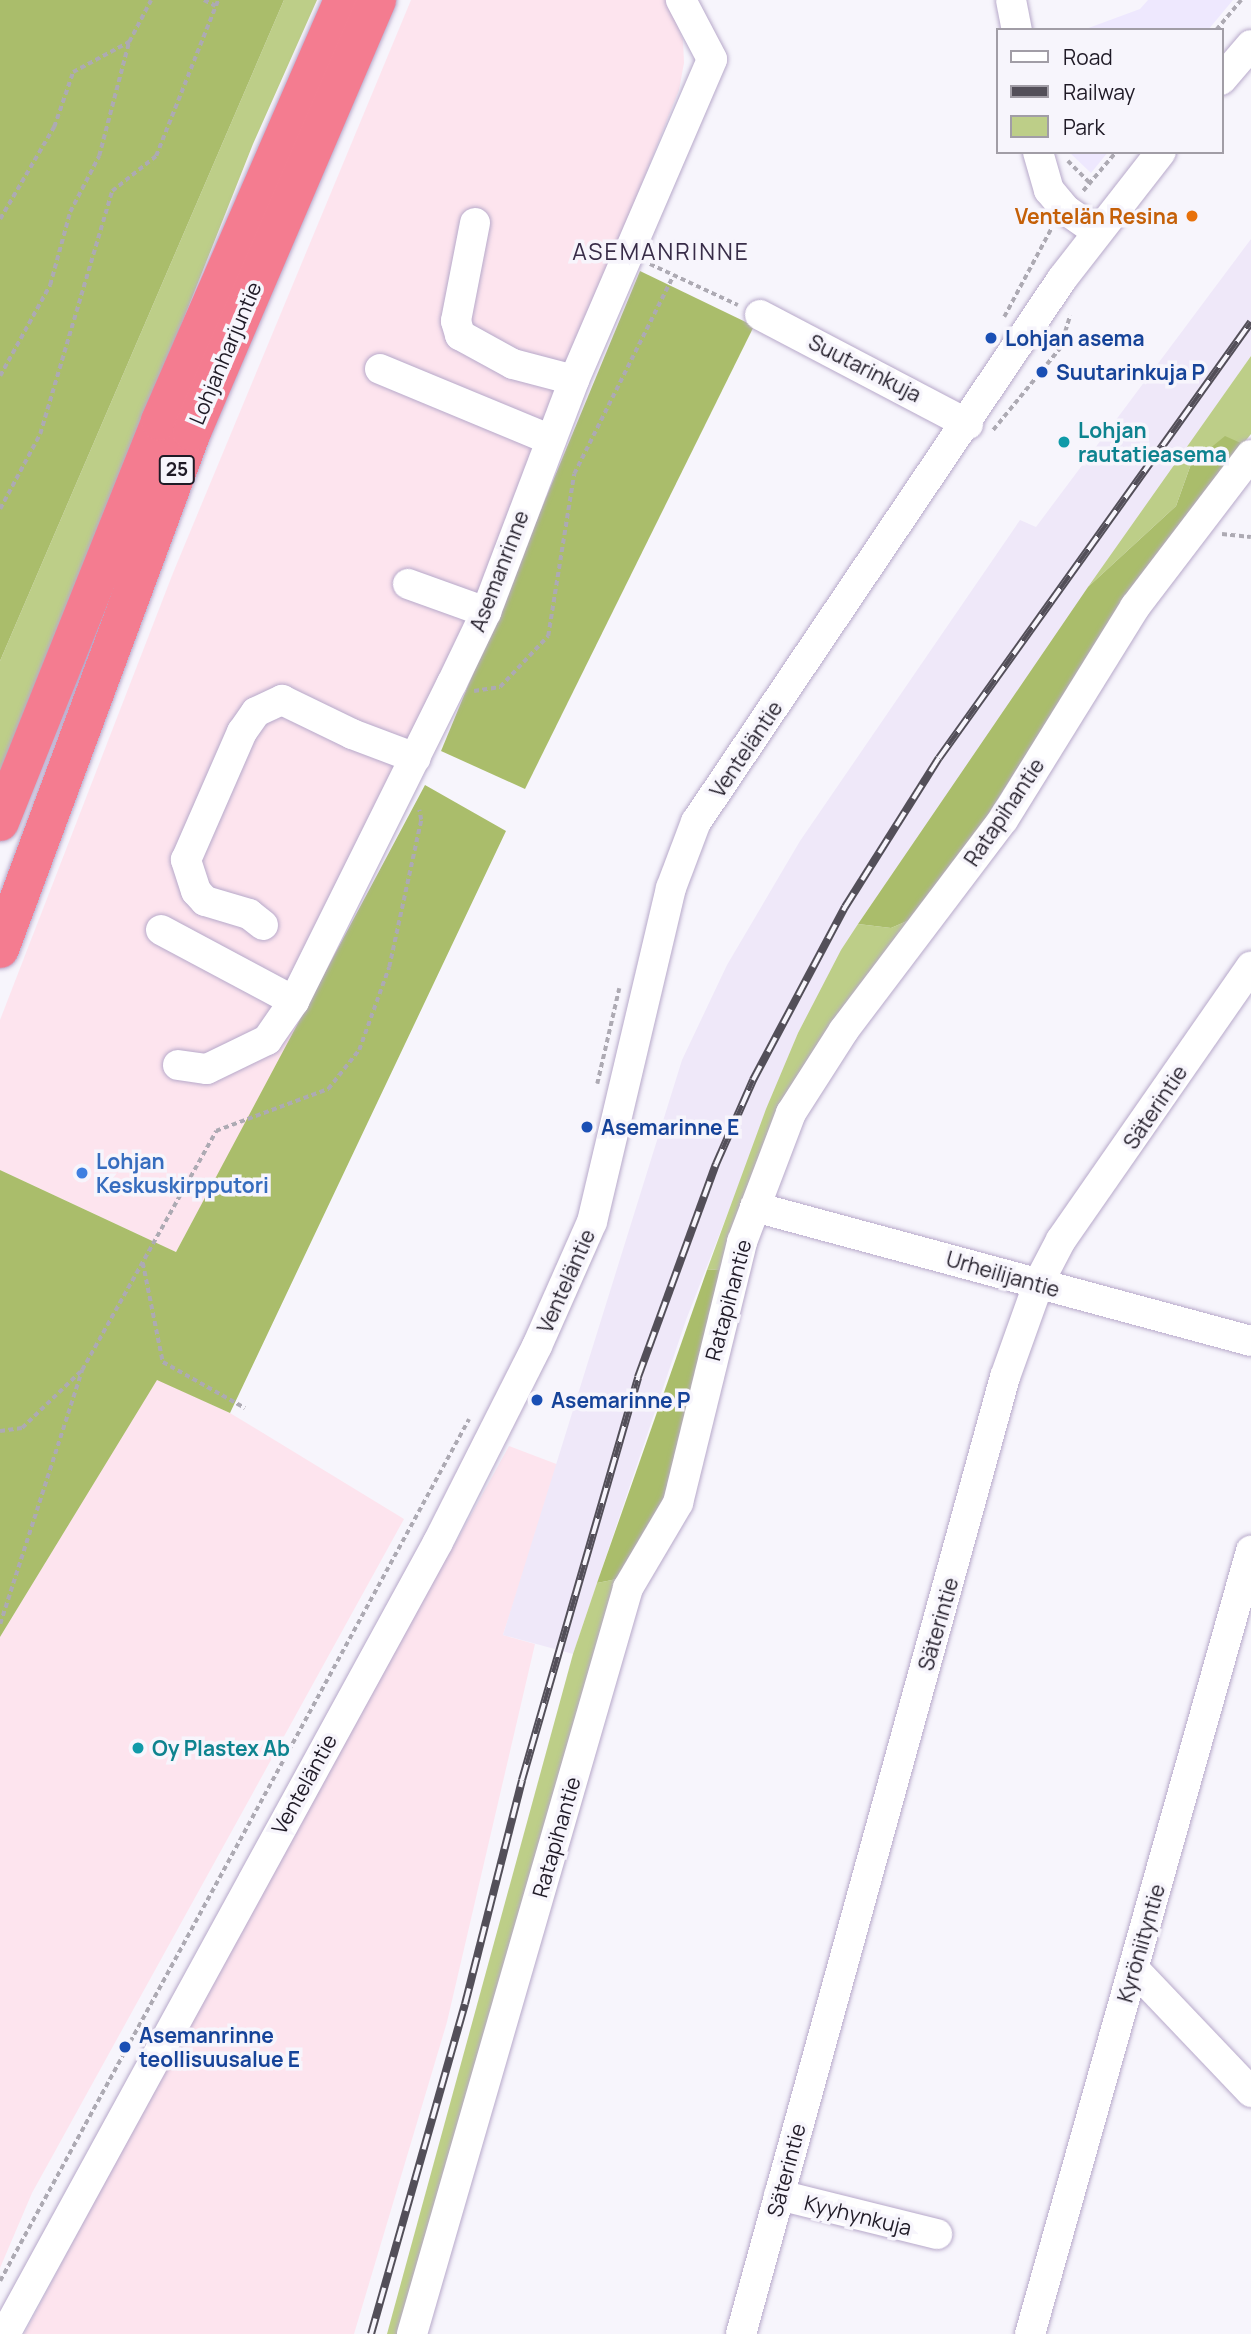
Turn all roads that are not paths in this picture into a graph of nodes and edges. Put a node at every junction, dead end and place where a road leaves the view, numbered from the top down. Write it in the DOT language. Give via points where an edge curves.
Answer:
graph roads {
  1 [pos="343,0"];
  2 [pos="377,0"];
  3 [pos="681,0"];
  4 [pos="1012,0"];
  5 [pos="1017,28"];
  6 [pos="1251,45"];
  7 [pos="1223,78"];
  8 [pos="1039,154"];
  9 [pos="1159,154"];
  10 [pos="475,223"];
  11 [pos="1096,231"];
  12 [pos="760,315"];
  13 [pos="380,369"];
  14 [pos="574,380"];
  15 [pos="968,424"];
  16 [pos="551,440"];
  17 [pos="1251,455"];
  18 [pos="408,584"];
  19 [pos="486,612"];
  20 [pos="413,765"];
  21 [pos="0,822"];
  22 [pos="263,925"];
  23 [pos="161,930"];
  24 [pos="0,949"];
  25 [pos="1251,967"];
  26 [pos="294,1001"];
  27 [pos="178,1066"];
  28 [pos="755,1207"];
  29 [pos="1039,1282"];
  30 [pos="1251,1341"];
  31 [pos="1251,1551"];
  32 [pos="1134,1969"];
  33 [pos="1251,2092"];
  34 [pos="779,2195"];
  35 [pos="937,2234"];
  36 [pos="5,2334"];
  37 [pos="412,2334"];
  38 [pos="741,2334"];
  39 [pos="1030,2334"];
  1 -- 21 [label="highway, Lohjanharjuntie / 25" via="160,421"];
  2 -- 24 [label="highway, Lohjanharjuntie / 25" via="192,432"];
  3 -- 14 [label="street, Asemanrinne" via="712,59"];
  4 -- 5 [label="street"];
  6 -- 7 [label="street"];
  8 -- 11 [label="street" via="1049,190 1066,210"];
  9 -- 11 [label="street, Venteläntie"];
  10 -- 14 [label="street" via="456,321 460,335 513,365"];
  11 -- 15 [label="street, Venteläntie"];
  12 -- 15 [label="street, Suutarinkuja"];
  13 -- 16 [label="street"];
  14 -- 16 [label="street, Asemanrinne"];
  15 -- 36 [label="street, Venteläntie" via="696,822 671,888 592,1222 537,1346 438,1542"];
  16 -- 19 [label="street, Asemanrinne"];
  17 -- 28 [label="street, Ratapihantie" via="1135,607 1003,820 844,1030 791,1113"];
  18 -- 19 [label="street"];
  19 -- 20 [label="street, Asemanrinne"];
  20 -- 22 [label="street" via="282,700 256,712 242,732 186,860 196,891 205,901 249,914"];
  20 -- 26 [label="street, Asemanrinne"];
  23 -- 26 [label="street"];
  25 -- 29 [label="street, Säterintie" via="1061,1240"];
  26 -- 27 [label="street, Asemanrinne" via="267,1040 235,1059 207,1069"];
  28 -- 29 [label="street, Urheilijantie"];
  28 -- 37 [label="street, Ratapihantie" via="720,1320 678,1503 628,1588"];
  29 -- 30 [label="street, Urheilijantie" via="1090,1301"];
  29 -- 34 [label="street, Säterintie" via="1005,1377"];
  31 -- 32 [label="street, Kyröniityntie"];
  32 -- 33 [label="street"];
  32 -- 39 [label="street, Kyröniityntie"];
  34 -- 35 [label="street, Kyyhynkuja"];
  34 -- 38 [label="street, Säterintie"];
}
